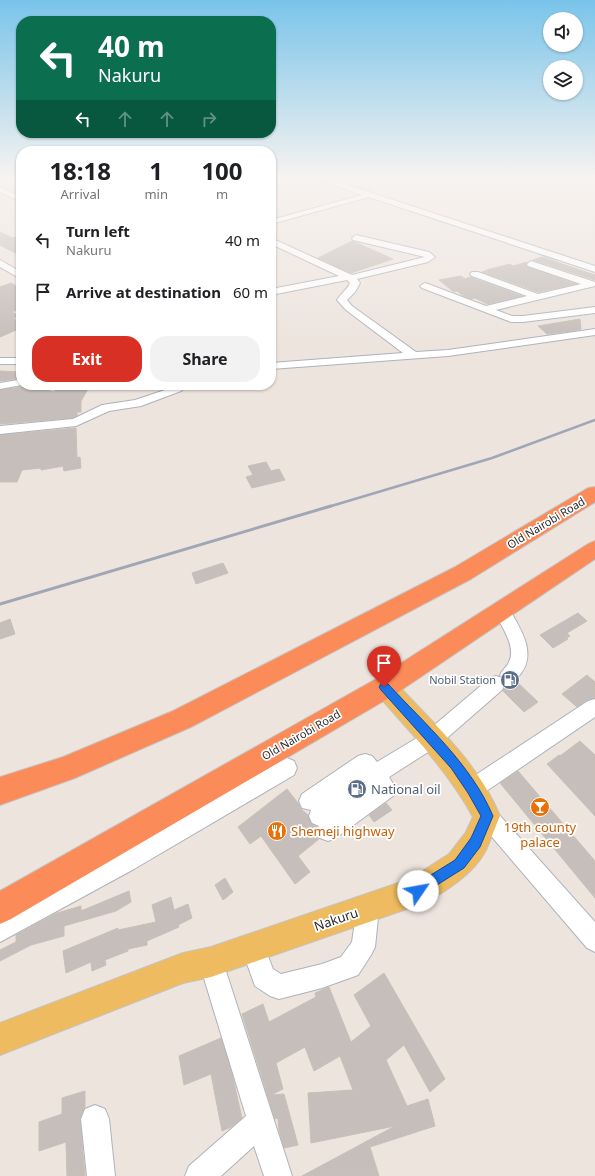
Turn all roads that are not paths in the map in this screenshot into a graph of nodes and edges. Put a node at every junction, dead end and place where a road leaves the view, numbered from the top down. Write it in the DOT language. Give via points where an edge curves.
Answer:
graph roads {
  1 [pos="479,231"];
  2 [pos="356,238"];
  3 [pos="276,244"];
  4 [pos="0,263"];
  5 [pos="531,264"];
  6 [pos="595,269"];
  7 [pos="16,273"];
  8 [pos="475,274"];
  9 [pos="349,278"];
  10 [pos="593,284"];
  11 [pos="425,286"];
  12 [pos="276,291"];
  13 [pos="538,297"];
  14 [pos="486,309"];
  15 [pos="595,310"];
  16 [pos="595,332"];
  17 [pos="413,355"];
  18 [pos="276,357"];
  19 [pos="0,361"];
  20 [pos="16,361"];
  21 [pos="286,364"];
  22 [pos="276,365"];
  23 [pos="16,384"];
  24 [pos="0,386"];
  25 [pos="174,390"];
  26 [pos="0,430"];
  27 [pos="595,493"];
  28 [pos="595,549"];
  29 [pos="501,610"];
  30 [pos="384,687"];
  31 [pos="595,707"];
  32 [pos="432,739"];
  33 [pos="287,768"];
  34 [pos="375,775"];
  35 [pos="472,789"];
  36 [pos="0,791"];
  37 [pos="487,816"];
  38 [pos="0,908"];
  39 [pos="368,908"];
  40 [pos="0,930"];
  41 [pos="595,940"];
  42 [pos="253,947"];
  43 [pos="211,962"];
  44 [pos="0,1039"];
  45 [pos="95,1119"];
  46 [pos="261,1121"];
  47 [pos="100,1176"];
  48 [pos="199,1176"];
  49 [pos="278,1176"];
  1 -- 6 [label="street"];
  2 -- 9 [label="street" via="431,257"];
  3 -- 9 [label="street"];
  4 -- 7 [label="street"];
  5 -- 10 [label="street"];
  8 -- 13 [label="street"];
  9 -- 12 [label="street"];
  9 -- 17 [label="street" via="355,283 342,300 349,308"];
  10 -- 13 [label="street"];
  11 -- 14 [label="street"];
  13 -- 14 [label="street"];
  14 -- 15 [label="street" via="511,319"];
  16 -- 17 [label="street" via="448,353"];
  17 -- 21 [label="street"];
  18 -- 21 [label="street"];
  19 -- 20 [label="street"];
  21 -- 22 [label="street"];
  23 -- 24 [label="street"];
  25 -- 26 [label="street" via="138,402 106,408 76,422"];
  27 -- 36 [label="highway, Old Nairobi Road" via="463,573 182,719 73,766"];
  28 -- 29 [label="highway, Old Nairobi Road"];
  29 -- 30 [label="highway, Old Nairobi Road"];
  29 -- 32 [label="street" via="518,642 518,663 502,680"];
  30 -- 32 [label="main road"];
  30 -- 38 [label="highway, Old Nairobi Road"];
  31 -- 35 [label="street"];
  32 -- 34 [label="street"];
  32 -- 35 [label="main road" via="455,764"];
  33 -- 40 [label="street" via="107,872"];
  34 -- 34 [label="street" via="365,763 319,816 386,789"];
  35 -- 37 [label="main road"];
  37 -- 39 [label="main road, Nakuru" via="476,842 459,864 418,891"];
  37 -- 41 [label="street"];
  39 -- 42 [label="main road, Nakuru"];
  39 -- 42 [label="street" via="363,946 349,966 322,976 279,986 264,977"];
  42 -- 43 [label="main road, Nakuru"];
  43 -- 44 [label="main road, Nakuru" via="184,968"];
  43 -- 46 [label="street"];
  45 -- 47 [label="street"];
  46 -- 48 [label="street"];
  46 -- 49 [label="street"];
}
